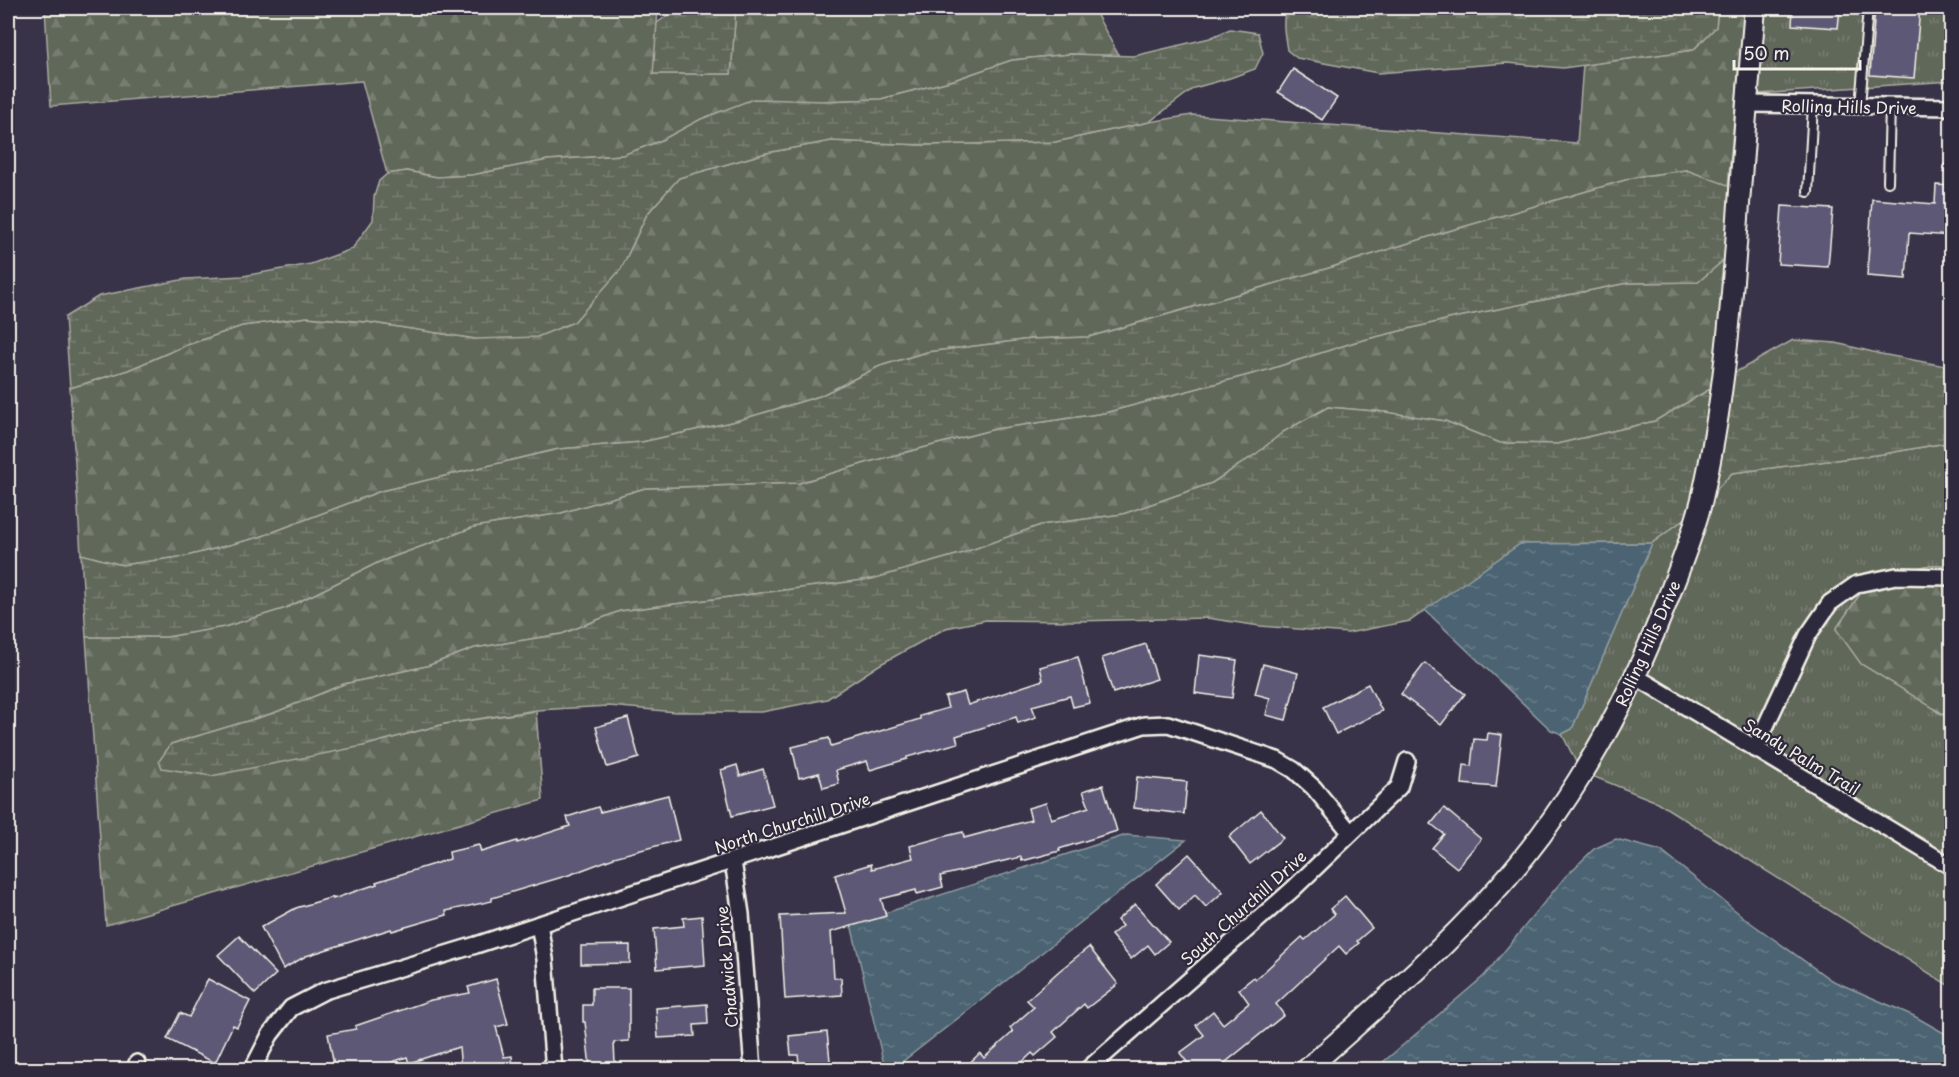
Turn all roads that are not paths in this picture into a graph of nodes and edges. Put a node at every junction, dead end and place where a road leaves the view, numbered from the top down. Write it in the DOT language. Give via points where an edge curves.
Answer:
graph roads {
  1 [pos="1755,8"];
  2 [pos="1868,8"];
  3 [pos="1747,104"];
  4 [pos="1813,105"];
  5 [pos="1860,106"];
  6 [pos="1890,106"];
  7 [pos="1952,107"];
  8 [pos="1888,182"];
  9 [pos="1808,192"];
  10 [pos="1952,577"];
  11 [pos="1635,676"];
  12 [pos="1755,748"];
  13 [pos="1407,761"];
  14 [pos="1350,832"];
  15 [pos="733,861"];
  16 [pos="1952,867"];
  17 [pos="538,924"];
  18 [pos="252,1070"];
  19 [pos="554,1070"];
  20 [pos="753,1070"];
  21 [pos="1087,1070"];
  22 [pos="1306,1070"];
  1 -- 3 [label="street, Rolling Hills Drive"];
  2 -- 5 [label="lane"];
  3 -- 4 [label="street, Rolling Hills Drive"];
  3 -- 11 [label="street, Rolling Hills Drive" via="1730,320 1713,444 1701,503 1682,562"];
  4 -- 5 [label="street, Rolling Hills Drive"];
  4 -- 9 [label="lane"];
  5 -- 6 [label="street, Rolling Hills Drive"];
  6 -- 7 [label="street, Rolling Hills Drive"];
  6 -- 8 [label="lane"];
  10 -- 12 [label="street" via="1896,576 1857,584 1830,603 1808,635"];
  11 -- 12 [label="street, Sandy Palm Trail"];
  11 -- 22 [label="street, Rolling Hills Drive" via="1607,733 1540,837 1476,913"];
  12 -- 16 [label="street, Sandy Palm Trail"];
  13 -- 14 [label="street, South Churchill Drive" via="1400,787"];
  14 -- 15 [label="street, North Churchill Drive" via="1314,788 1277,760 1168,724 1144,724"];
  14 -- 21 [label="street, South Churchill Drive" via="1293,889"];
  15 -- 17 [label="street, North Churchill Drive"];
  15 -- 20 [label="street, Chadwick Drive"];
  17 -- 18 [label="street, North Churchill Drive" via="324,991 291,1008 270,1035"];
  17 -- 19 [label="street" via="545,959"];
}
